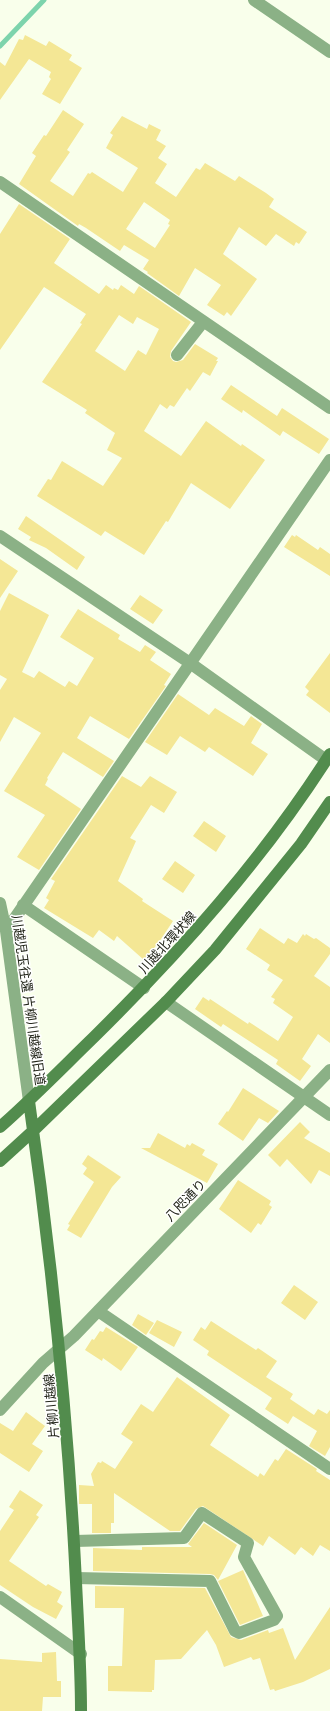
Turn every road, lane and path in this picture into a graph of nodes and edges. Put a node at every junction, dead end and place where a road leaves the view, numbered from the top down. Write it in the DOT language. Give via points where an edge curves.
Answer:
graph roads {
  1 [pos="254,0"];
  2 [pos="330,52"];
  3 [pos="0,182"];
  4 [pos="204,322"];
  5 [pos="177,355"];
  6 [pos="330,408"];
  7 [pos="330,460"];
  8 [pos="0,536"];
  9 [pos="190,663"];
  10 [pos="328,757"];
  11 [pos="330,802"];
  12 [pos="0,902"];
  13 [pos="23,905"];
  14 [pos="6,931"];
  15 [pos="144,988"];
  16 [pos="166,1002"];
  17 [pos="330,1070"];
  18 [pos="303,1097"];
  19 [pos="29,1101"];
  20 [pos="330,1115"];
  21 [pos="0,1126"];
  22 [pos="33,1131"];
  23 [pos="0,1161"];
  24 [pos="98,1311"];
  25 [pos="60,1348"];
  26 [pos="0,1410"];
  27 [pos="330,1469"];
  28 [pos="75,1541"];
  29 [pos="76,1578"];
  30 [pos="0,1597"];
  31 [pos="81,1654"];
  32 [pos="81,1711"];
  1 -- 2 [label="street"];
  3 -- 4 [label="street"];
  4 -- 5 [label="street"];
  4 -- 6 [label="street"];
  7 -- 9 [label="street"];
  8 -- 9 [label="street"];
  9 -- 10 [label="street"];
  9 -- 13 [label="street"];
  10 -- 15 [label="main road, 川越北環状線" via="277,832 247,870"];
  11 -- 16 [label="main road" via="256,901"];
  12 -- 14 [label="street, 川越児玉往還 片柳川越線旧道"];
  13 -- 14 [label="street"];
  13 -- 15 [label="street"];
  14 -- 19 [label="street, 川越児玉往還 片柳川越線旧道"];
  15 -- 19 [label="main road, 川越北環状線"];
  16 -- 18 [label="street"];
  16 -- 22 [label="main road"];
  17 -- 18 [label="street, 八咫通り"];
  18 -- 20 [label="street"];
  18 -- 24 [label="street, 八咫通り"];
  19 -- 21 [label="main road, 川越北環状線"];
  19 -- 22 [label="main road, 片柳川越線"];
  22 -- 23 [label="main road"];
  22 -- 25 [label="main road, 片柳川越線"];
  24 -- 25 [label="street, 八咫通り"];
  24 -- 27 [label="street"];
  25 -- 26 [label="street, 八咫通り"];
  25 -- 28 [label="main road, 片柳川越線"];
  28 -- 29 [label="main road, 片柳川越線"];
  28 -- 29 [label="street" via="184,1538 202,1513 248,1544 244,1557 277,1616 274,1620 239,1633 234,1630 210,1581"];
  29 -- 31 [label="main road, 片柳川越線"];
  30 -- 31 [label="street"];
  31 -- 32 [label="main road, 片柳川越線"];
}
